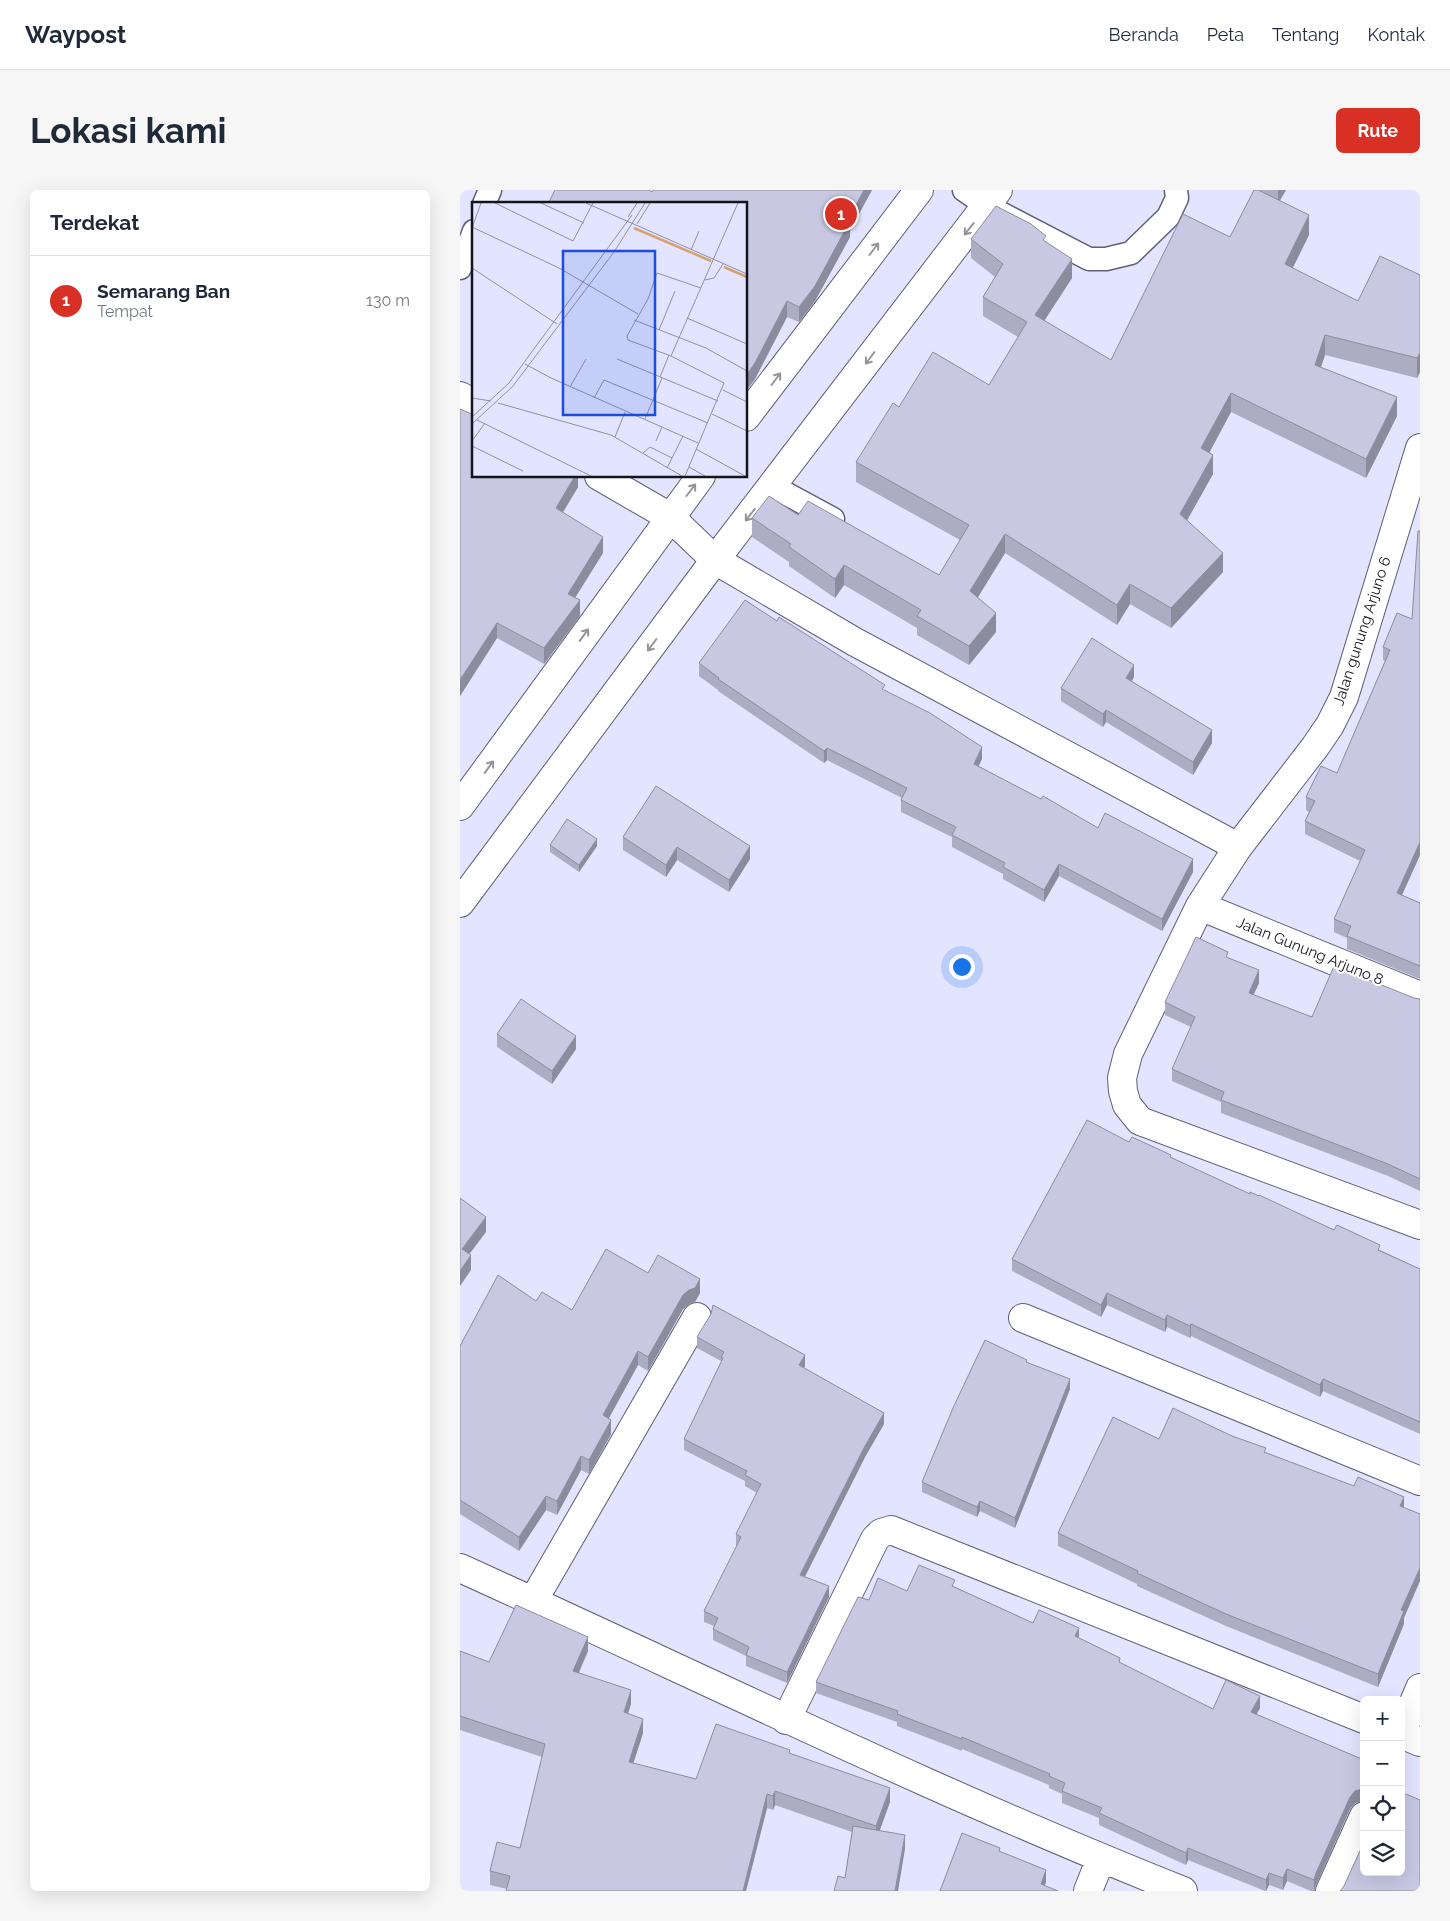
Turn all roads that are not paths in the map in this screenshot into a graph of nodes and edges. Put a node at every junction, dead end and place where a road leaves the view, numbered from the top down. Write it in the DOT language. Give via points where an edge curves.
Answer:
graph roads {
  1 [pos="490,190"];
  2 [pos="919,190"];
  3 [pos="964,190"];
  4 [pos="1176,190"];
  5 [pos="992,198"];
  6 [pos="485,202"];
  7 [pos="472,237"];
  8 [pos="460,268"];
  9 [pos="460,396"];
  10 [pos="472,403"];
  11 [pos="748,414"];
  12 [pos="1420,448"];
  13 [pos="602,478"];
  14 [pos="700,478"];
  15 [pos="772,486"];
  16 [pos="670,517"];
  17 [pos="847,527"];
  18 [pos="715,560"];
  19 [pos="460,806"];
  20 [pos="1238,847"];
  21 [pos="460,904"];
  22 [pos="1200,906"];
  23 [pos="1420,996"];
  24 [pos="1420,1225"];
  25 [pos="698,1317"];
  26 [pos="1023,1318"];
  27 [pos="1420,1481"];
  28 [pos="460,1568"];
  29 [pos="533,1601"];
  30 [pos="1420,1688"];
  31 [pos="1360,1717"];
  32 [pos="786,1720"];
  33 [pos="1420,1742"];
  34 [pos="1360,1825"];
  35 [pos="1101,1858"];
  36 [pos="1088,1891"];
  37 [pos="1183,1891"];
  38 [pos="1330,1891"];
  1 -- 6 [label="lane"];
  11 -- 2 [label="street, one-way"];
  3 -- 5 [label="lane"];
  4 -- 5 [label="lane" via="1177,198 1168,217 1131,253 1106,260 1089,259"];
  5 -- 15 [label="street, one-way"];
  7 -- 8 [label="lane"];
  9 -- 10 [label="street"];
  12 -- 20 [label="street, Jalan gunung Arjuno 6" via="1344,697 1315,747"];
  13 -- 16 [label="street"];
  16 -- 14 [label="street, one-way"];
  15 -- 17 [label="lane"];
  15 -- 18 [label="street, one-way"];
  16 -- 18 [label="street"];
  19 -- 16 [label="street, one-way"];
  18 -- 20 [label="street" via="855,642"];
  18 -- 21 [label="street, one-way"];
  20 -- 22 [label="street, Jalan gunung Arjuno 6"];
  22 -- 23 [label="street, Jalan Gunung Arjuno 8"];
  22 -- 24 [label="street, Jalan gunung Arjuno 6" via="1128,1054 1122,1078 1127,1106 1140,1121"];
  25 -- 29 [label="street"];
  26 -- 27 [label="street"];
  28 -- 29 [label="street"];
  29 -- 32 [label="street"];
  30 -- 33 [label="street" via="1401,1734"];
  31 -- 32 [label="street" via="891,1530 875,1539"];
  32 -- 35 [label="street"];
  34 -- 38 [label="street"];
  35 -- 36 [label="street"];
  35 -- 37 [label="street"];
}
